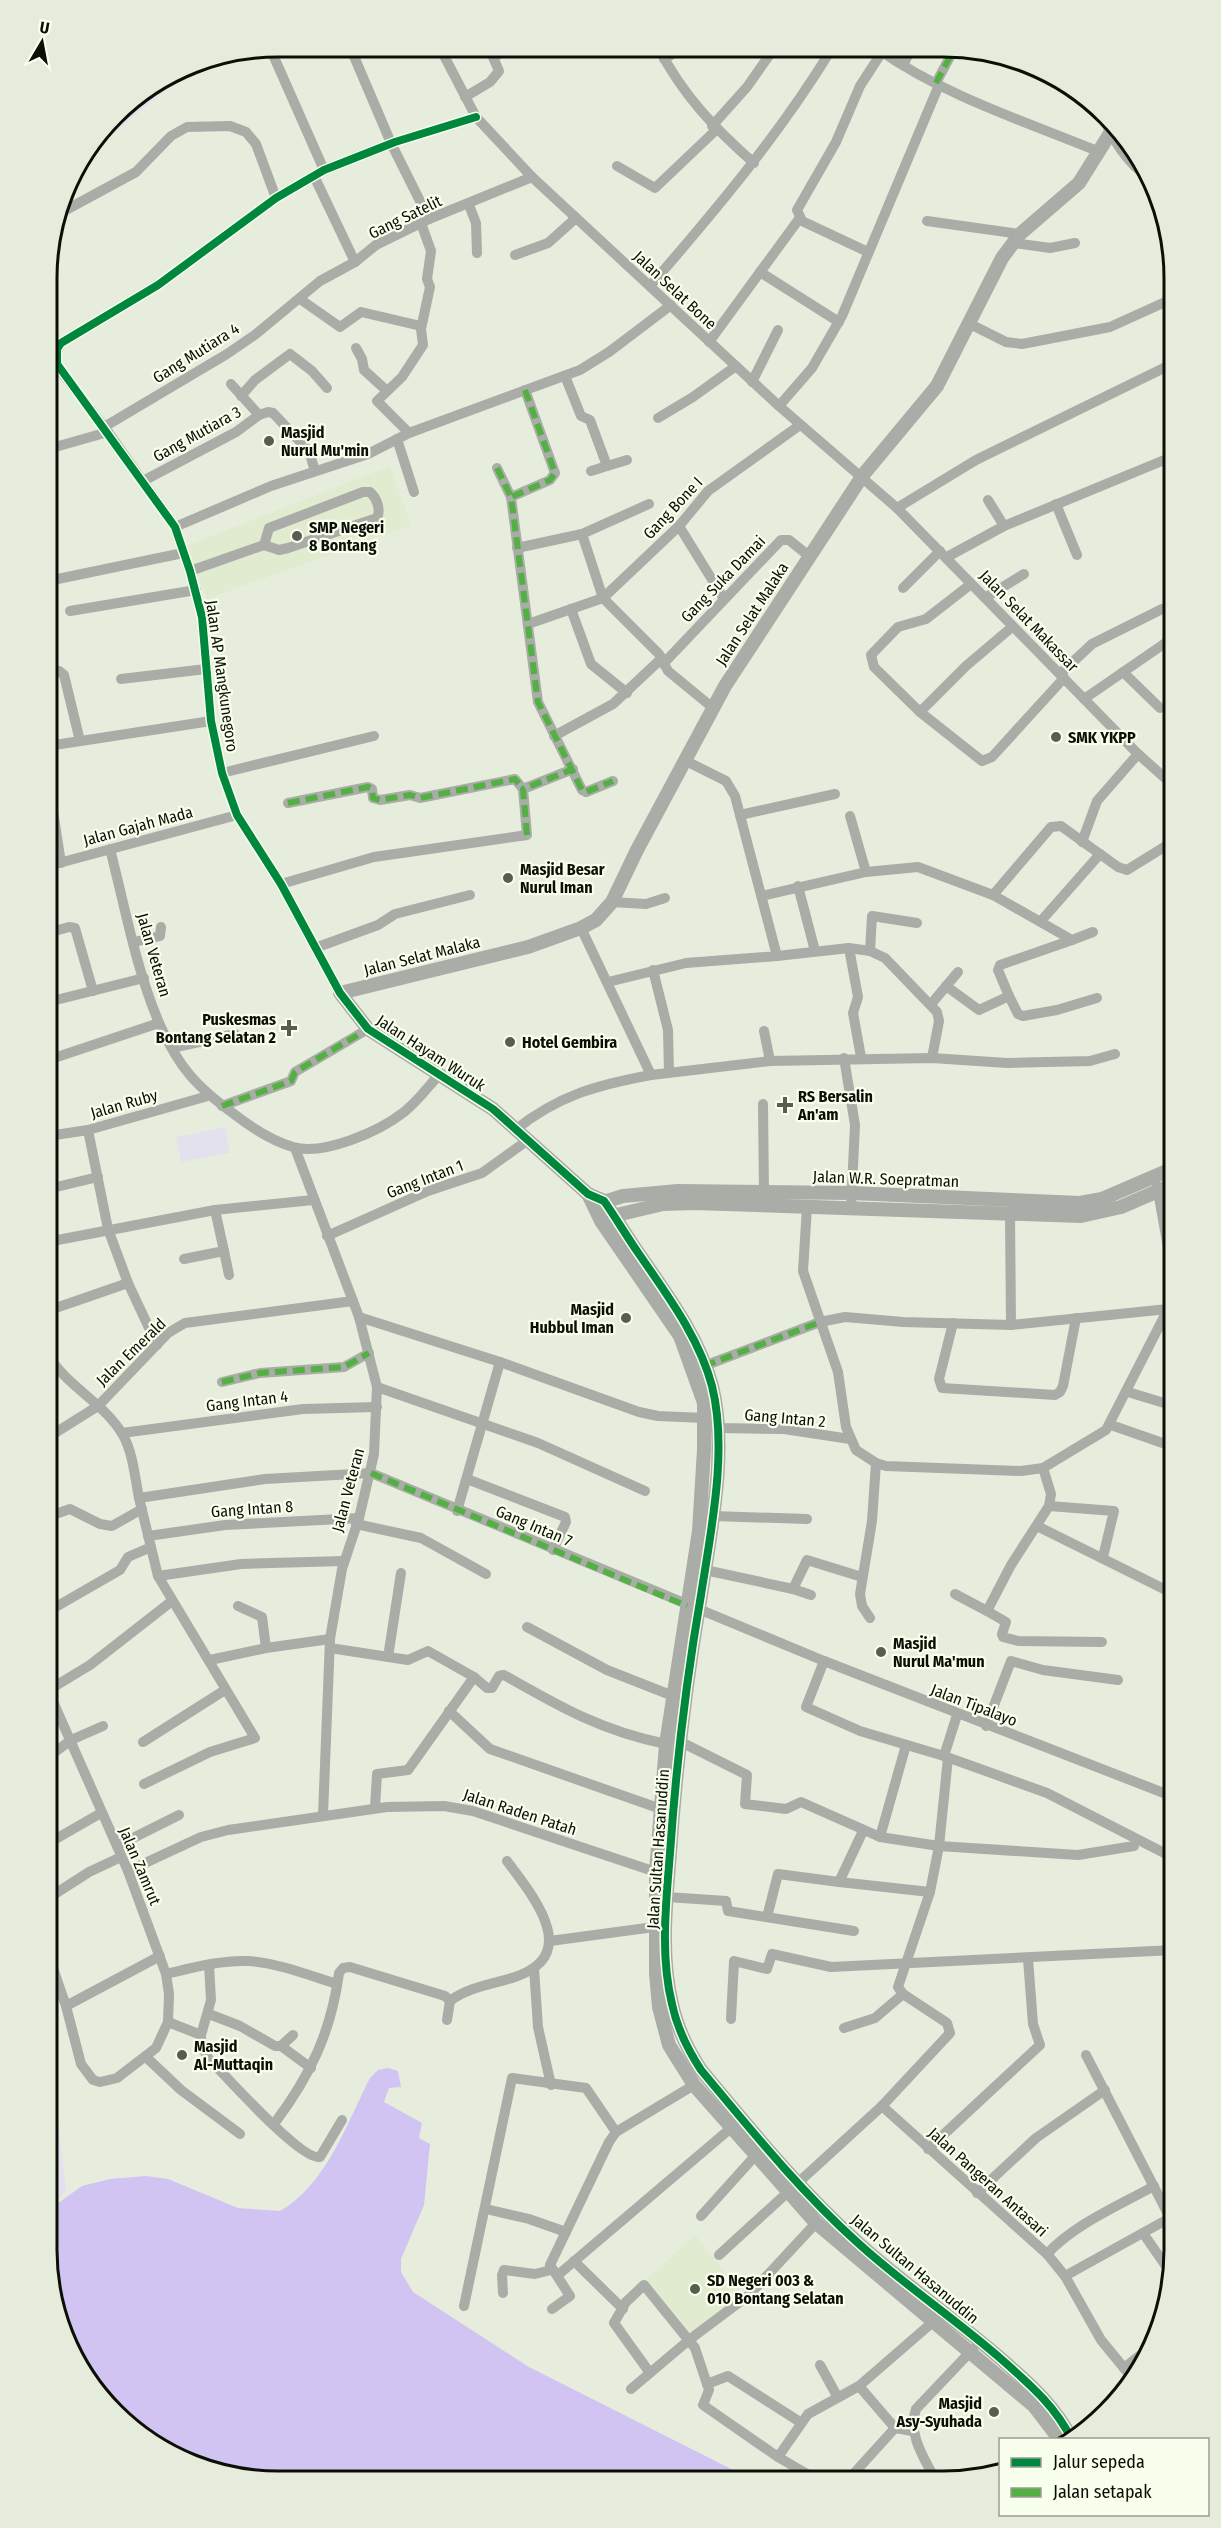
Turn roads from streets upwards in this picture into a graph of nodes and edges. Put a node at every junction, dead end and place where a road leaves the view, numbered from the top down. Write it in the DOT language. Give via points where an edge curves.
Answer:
graph roads {
  1 [pos="274,57"];
  2 [pos="354,57"];
  3 [pos="445,57"];
  4 [pos="494,57"];
  5 [pos="668,57"];
  6 [pos="768,57"];
  7 [pos="827,57"];
  8 [pos="877,57"];
  9 [pos="890,57"];
  10 [pos="907,57"];
  11 [pos="950,57"];
  12 [pos="664,59"];
  13 [pos="903,65"];
  14 [pos="938,84"];
  15 [pos="465,97"];
  16 [pos="476,117"];
  17 [pos="714,128"];
  18 [pos="1110,133"];
  19 [pos="391,144"];
  20 [pos="1097,151"];
  21 [pos="754,163"];
  22 [pos="616,166"];
  23 [pos="319,173"];
  24 [pos="532,177"];
  25 [pos="276,198"];
  26 [pos="469,205"];
  27 [pos="69,209"];
  28 [pos="576,218"];
  29 [pos="799,219"];
  30 [pos="425,221"];
  31 [pos="927,221"];
  32 [pos="1017,238"];
  33 [pos="1075,243"];
  34 [pos="868,252"];
  35 [pos="477,253"];
  36 [pos="515,255"];
  37 [pos="355,262"];
  38 [pos="760,272"];
  39 [pos="650,286"];
  40 [pos="300,299"];
  41 [pos="1164,303"];
  42 [pos="671,305"];
  43 [pos="839,322"];
  44 [pos="969,324"];
  45 [pos="421,326"];
  46 [pos="778,330"];
  47 [pos="709,342"];
  48 [pos="356,348"];
  49 [pos="735,366"];
  50 [pos="1164,368"];
  51 [pos="565,376"];
  52 [pos="752,382"];
  53 [pos="231,384"];
  54 [pos="327,388"];
  55 [pos="525,390"];
  56 [pos="387,391"];
  57 [pos="241,396"];
  58 [pos="779,406"];
  59 [pos="259,415"];
  60 [pos="658,418"];
  61 [pos="800,424"];
  62 [pos="106,429"];
  63 [pos="409,433"];
  64 [pos="397,439"];
  65 [pos="57,446"];
  66 [pos="627,460"];
  67 [pos="1164,460"];
  68 [pos="607,466"];
  69 [pos="497,468"];
  70 [pos="315,471"];
  71 [pos="591,471"];
  72 [pos="862,475"];
  73 [pos="142,481"];
  74 [pos="414,492"];
  75 [pos="511,497"];
  76 [pos="988,500"];
  77 [pos="649,504"];
  78 [pos="1056,504"];
  79 [pos="897,508"];
  80 [pos="679,526"];
  81 [pos="1004,526"];
  82 [pos="174,527"];
  83 [pos="582,534"];
  84 [pos="264,545"];
  85 [pos="517,548"];
  86 [pos="183,553"];
  87 [pos="944,554"];
  88 [pos="1077,555"];
  89 [pos="809,556"];
  90 [pos="190,571"];
  91 [pos="1024,574"];
  92 [pos="57,579"];
  93 [pos="971,584"];
  94 [pos="903,588"];
  95 [pos="196,590"];
  96 [pos="603,598"];
  97 [pos="985,598"];
  98 [pos="724,599"];
  99 [pos="571,609"];
  100 [pos="1162,609"];
  101 [pos="70,611"];
  102 [pos="528,624"];
  103 [pos="1012,627"];
  104 [pos="1164,644"];
  105 [pos="663,661"];
  106 [pos="206,669"];
  107 [pos="57,671"];
  108 [pos="1123,672"];
  109 [pos="1062,676"];
  110 [pos="121,679"];
  111 [pos="627,693"];
  112 [pos="1084,699"];
  113 [pos="713,708"];
  114 [pos="1160,708"];
  115 [pos="920,712"];
  116 [pos="211,721"];
  117 [pos="374,736"];
  118 [pos="554,736"];
  119 [pos="80,741"];
  120 [pos="57,745"];
  121 [pos="1138,754"];
  122 [pos="686,761"];
  123 [pos="573,769"];
  124 [pos="222,773"];
  125 [pos="1164,777"];
  126 [pos="613,781"];
  127 [pos="522,789"];
  128 [pos="835,794"];
  129 [pos="288,803"];
  130 [pos="237,814"];
  131 [pos="740,815"];
  132 [pos="850,816"];
  133 [pos="57,837"];
  134 [pos="1082,842"];
  135 [pos="1164,848"];
  136 [pos="110,849"];
  137 [pos="1100,854"];
  138 [pos="61,863"];
  139 [pos="57,864"];
  140 [pos="867,872"];
  141 [pos="280,884"];
  142 [pos="798,886"];
  143 [pos="470,895"];
  144 [pos="762,896"];
  145 [pos="993,896"];
  146 [pos="665,898"];
  147 [pos="612,902"];
  148 [pos="1041,921"];
  149 [pos="917,923"];
  150 [pos="161,927"];
  151 [pos="581,928"];
  152 [pos="57,930"];
  153 [pos="1093,932"];
  154 [pos="1072,940"];
  155 [pos="134,942"];
  156 [pos="315,948"];
  157 [pos="849,948"];
  158 [pos="815,951"];
  159 [pos="870,951"];
  160 [pos="777,956"];
  161 [pos="653,970"];
  162 [pos="958,972"];
  163 [pos="144,978"];
  164 [pos="608,982"];
  165 [pos="946,986"];
  166 [pos="93,991"];
  167 [pos="339,993"];
  168 [pos="1009,996"];
  169 [pos="1097,998"];
  170 [pos="57,1000"];
  171 [pos="932,1003"];
  172 [pos="159,1023"];
  173 [pos="368,1029"];
  174 [pos="764,1031"];
  175 [pos="235,1034"];
  176 [pos="172,1048"];
  177 [pos="1115,1054"];
  178 [pos="57,1057"];
  179 [pos="844,1058"];
  180 [pos="861,1058"];
  181 [pos="932,1058"];
  182 [pos="770,1061"];
  183 [pos="669,1072"];
  184 [pos="651,1075"];
  185 [pos="438,1076"];
  186 [pos="208,1096"];
  187 [pos="763,1104"];
  188 [pos="222,1106"];
  189 [pos="88,1130"];
  190 [pos="515,1130"];
  191 [pos="57,1135"];
  192 [pos="528,1140"];
  193 [pos="295,1148"];
  194 [pos="1164,1173"];
  195 [pos="1155,1177"];
  196 [pos="98,1178"];
  197 [pos="57,1187"];
  198 [pos="1164,1189"];
  199 [pos="1158,1192"];
  200 [pos="764,1193"];
  201 [pos="851,1193"];
  202 [pos="313,1200"];
  203 [pos="594,1200"];
  204 [pos="807,1208"];
  205 [pos="851,1209"];
  206 [pos="215,1210"];
  207 [pos="1010,1214"];
  208 [pos="607,1217"];
  209 [pos="1164,1225"];
  210 [pos="108,1229"];
  211 [pos="327,1236"];
  212 [pos="57,1240"];
  213 [pos="224,1251"];
  214 [pos="184,1259"];
  215 [pos="230,1275"];
  216 [pos="128,1283"];
  217 [pos="353,1302"];
  218 [pos="57,1308"];
  219 [pos="1164,1309"];
  220 [pos="359,1317"];
  221 [pos="1164,1317"];
  222 [pos="1076,1318"];
  223 [pos="820,1322"];
  224 [pos="953,1323"];
  225 [pos="1011,1325"];
  226 [pos="157,1345"];
  227 [pos="369,1353"];
  228 [pos="500,1362"];
  229 [pos="704,1366"];
  230 [pos="57,1370"];
  231 [pos="222,1382"];
  232 [pos="377,1387"];
  233 [pos="1128,1392"];
  234 [pos="1164,1403"];
  235 [pos="98,1406"];
  236 [pos="377,1407"];
  237 [pos="704,1418"];
  238 [pos="484,1422"];
  239 [pos="1111,1425"];
  240 [pos="716,1428"];
  241 [pos="57,1432"];
  242 [pos="122,1433"];
  243 [pos="850,1439"];
  244 [pos="1164,1444"];
  245 [pos="876,1463"];
  246 [pos="1043,1468"];
  247 [pos="371,1473"];
  248 [pos="467,1479"];
  249 [pos="645,1491"];
  250 [pos="140,1504"];
  251 [pos="1048,1506"];
  252 [pos="458,1511"];
  253 [pos="57,1514"];
  254 [pos="713,1516"];
  255 [pos="807,1519"];
  256 [pos="357,1521"];
  257 [pos="1036,1526"];
  258 [pos="149,1541"];
  259 [pos="553,1550"];
  260 [pos="1103,1557"];
  261 [pos="344,1561"];
  262 [pos="705,1570"];
  263 [pos="400,1573"];
  264 [pos="486,1574"];
  265 [pos="158,1576"];
  266 [pos="862,1577"];
  267 [pos="793,1589"];
  268 [pos="1164,1589"];
  269 [pos="955,1594"];
  270 [pos="811,1595"];
  271 [pos="172,1601"];
  272 [pos="57,1606"];
  273 [pos="238,1606"];
  274 [pos="692,1607"];
  275 [pos="987,1611"];
  276 [pos="870,1618"];
  277 [pos="527,1628"];
  278 [pos="1018,1641"];
  279 [pos="1102,1642"];
  280 [pos="330,1644"];
  281 [pos="266,1648"];
  282 [pos="388,1657"];
  283 [pos="210,1660"];
  284 [pos="1011,1660"];
  285 [pos="824,1661"];
  286 [pos="474,1677"];
  287 [pos="1118,1680"];
  288 [pos="57,1684"];
  289 [pos="225,1690"];
  290 [pos="673,1696"];
  291 [pos="448,1711"];
  292 [pos="57,1712"];
  293 [pos="957,1714"];
  294 [pos="103,1726"];
  295 [pos="986,1726"];
  296 [pos="70,1740"];
  297 [pos="143,1742"];
  298 [pos="673,1743"];
  299 [pos="906,1745"];
  300 [pos="57,1750"];
  301 [pos="946,1757"];
  302 [pos="144,1784"];
  303 [pos="1164,1793"];
  304 [pos="375,1808"];
  305 [pos="661,1809"];
  306 [pos="101,1813"];
  307 [pos="179,1815"];
  308 [pos="323,1815"];
  309 [pos="863,1831"];
  310 [pos="57,1838"];
  311 [pos="880,1838"];
  312 [pos="117,1846"];
  313 [pos="939,1846"];
  314 [pos="1134,1846"];
  315 [pos="1164,1853"];
  316 [pos="122,1857"];
  317 [pos="507,1861"];
  318 [pos="128,1871"];
  319 [pos="662,1874"];
  320 [pos="839,1882"];
  321 [pos="930,1892"];
  322 [pos="57,1893"];
  323 [pos="667,1897"];
  324 [pos="767,1917"];
  325 [pos="654,1927"];
  326 [pos="854,1931"];
  327 [pos="550,1941"];
  328 [pos="1164,1951"];
  329 [pos="160,1956"];
  330 [pos="1028,1959"];
  331 [pos="907,1964"];
  332 [pos="209,1965"];
  333 [pos="534,1968"];
  334 [pos="166,1974"];
  335 [pos="337,1984"];
  336 [pos="57,1989"];
  337 [pos="903,1994"];
  338 [pos="452,1999"];
  339 [pos="66,2006"];
  340 [pos="209,2014"];
  341 [pos="731,2019"];
  342 [pos="447,2020"];
  343 [pos="168,2022"];
  344 [pos="844,2028"];
  345 [pos="293,2035"];
  346 [pos="201,2036"];
  347 [pos="281,2046"];
  348 [pos="1086,2055"];
  349 [pos="146,2057"];
  350 [pos="311,2068"];
  351 [pos="551,2085"];
  352 [pos="694,2085"];
  353 [pos="1105,2090"];
  354 [pos="882,2106"];
  355 [pos="342,2120"];
  356 [pos="274,2124"];
  357 [pos="731,2128"];
  358 [pos="616,2132"];
  359 [pos="240,2134"];
  360 [pos="928,2149"];
  361 [pos="755,2156"];
  362 [pos="796,2182"];
  363 [pos="1154,2186"];
  364 [pos="786,2192"];
  365 [pos="977,2193"];
  366 [pos="1164,2204"];
  367 [pos="486,2209"];
  368 [pos="701,2216"];
  369 [pos="816,2223"];
  370 [pos="1164,2223"];
  371 [pos="566,2232"];
  372 [pos="1143,2233"];
  373 [pos="719,2254"];
  374 [pos="1047,2254"];
  375 [pos="574,2261"];
  376 [pos="1164,2263"];
  377 [pos="554,2272"];
  378 [pos="1065,2276"];
  379 [pos="503,2293"];
  380 [pos="464,2306"];
  381 [pos="552,2308"];
  382 [pos="623,2308"];
  383 [pos="934,2321"];
  384 [pos="689,2340"];
  385 [pos="980,2341"];
  386 [pos="970,2353"];
  387 [pos="1133,2361"];
  388 [pos="820,2365"];
  389 [pos="1125,2368"];
  390 [pos="1128,2372"];
  391 [pos="650,2373"];
  392 [pos="707,2384"];
  393 [pos="859,2386"];
  394 [pos="631,2389"];
  395 [pos="837,2396"];
  396 [pos="800,2422"];
  397 [pos="895,2428"];
  398 [pos="912,2431"];
  399 [pos="1068,2432"];
  400 [pos="1059,2438"];
  401 [pos="778,2457"];
  402 [pos="802,2471"];
  403 [pos="856,2471"];
  404 [pos="931,2471"];
  1 -- 23 [label="street"];
  2 -- 19 [label="street"];
  3 -- 15 [label="street"];
  4 -- 15 [label="street" via="499,70 496,77"];
  5 -- 12 [label="street"];
  6 -- 17 [label="street"];
  7 -- 21 [label="street"];
  8 -- 29 [label="street" via="836,142 797,206"];
  9 -- 13 [label="street"];
  10 -- 13 [label="street"];
  11 -- 14 [label="street"];
  12 -- 17 [label="street"];
  13 -- 14 [label="street"];
  14 -- 20 [label="street"];
  14 -- 34 [label="street"];
  15 -- 16 [label="street"];
  16 -- 19 [label="street"];
  16 -- 24 [label="street, Jalan Selat Bone"];
  17 -- 21 [label="street"];
  17 -- 22 [label="street" via="655,188"];
  18 -- 20 [label="street, Jalan Selat Malaka"];
  19 -- 23 [label="street"];
  19 -- 30 [label="street"];
  20 -- 32 [label="street, Jalan Selat Malaka" via="1071,191"];
  21 -- 39 [label="street"];
  23 -- 25 [label="street"];
  23 -- 37 [label="street"];
  24 -- 26 [label="street, Gang Satelit"];
  24 -- 28 [label="street, Jalan Selat Bone"];
  25 -- 27 [label="street" via="256,144 246,132 230,126 187,127 171,136 136,172"];
  25 -- 62 [label="street, Jalan AP Mangkunegoro" via="175,273 57,349 57,364"];
  26 -- 30 [label="street, Gang Satelit"];
  26 -- 35 [label="street" via="476,223"];
  28 -- 36 [label="street" via="548,243"];
  28 -- 39 [label="street, Jalan Selat Bone"];
  29 -- 34 [label="street"];
  29 -- 38 [label="street"];
  30 -- 37 [label="street, Gang Satelit" via="376,245"];
  30 -- 45 [label="street" via="431,251 427,279 430,287"];
  31 -- 32 [label="street"];
  32 -- 33 [label="street" via="1050,248"];
  32 -- 44 [label="street, Jalan Selat Malaka" via="1002,258"];
  34 -- 43 [label="street"];
  37 -- 40 [label="street, Gang Satelit" via="320,281"];
  38 -- 43 [label="street"];
  38 -- 47 [label="street"];
  39 -- 42 [label="street, Jalan Selat Bone"];
  40 -- 45 [label="street" via="340,327 361,312"];
  40 -- 62 [label="street, Gang Mutiara 4" via="227,354"];
  41 -- 44 [label="street" via="1110,327 1022,344 1006,342"];
  42 -- 47 [label="street, Jalan Selat Bone"];
  42 -- 51 [label="street" via="600,358"];
  43 -- 58 [label="street" via="812,368"];
  44 -- 72 [label="street, Jalan Selat Malaka" via="937,386"];
  45 -- 56 [label="street" via="423,345"];
  46 -- 52 [label="street"];
  47 -- 49 [label="street, Jalan Selat Bone"];
  48 -- 56 [label="street" via="368,374"];
  49 -- 52 [label="street, Jalan Selat Bone"];
  49 -- 60 [label="street"];
  50 -- 79 [label="street" via="976,460"];
  51 -- 55 [label="street"];
  51 -- 68 [label="street" via="581,416 590,420"];
  52 -- 58 [label="street, Jalan Selat Bone"];
  53 -- 57 [label="street, Gang Mutiara 3"];
  54 -- 57 [label="street" via="290,354 255,380"];
  55 -- 63 [label="street"];
  55 -- 75 [label="street" via="555,473 550,480"];
  56 -- 63 [label="street" via="377,403"];
  57 -- 59 [label="street, Gang Mutiara 3"];
  58 -- 61 [label="street, Jalan Selat Bone"];
  59 -- 70 [label="street" via="273,413 309,451"];
  59 -- 73 [label="street, Gang Mutiara 3" via="236,432"];
  61 -- 72 [label="street, Jalan Selat Bone"];
  61 -- 80 [label="street, Gang Bone I" via="708,491"];
  62 -- 65 [label="street, Gang Mutiara 4"];
  62 -- 73 [label="street, Jalan AP Mangkunegoro"];
  63 -- 64 [label="street"];
  64 -- 70 [label="street" via="375,451"];
  64 -- 74 [label="street"];
  66 -- 68 [label="street"];
  67 -- 78 [label="street"];
  68 -- 71 [label="street"];
  69 -- 75 [label="street"];
  70 -- 82 [label="street"];
  72 -- 79 [label="street, Jalan Selat Makassar"];
  72 -- 89 [label="street, Jalan Selat Malaka"];
  73 -- 82 [label="street, Jalan AP Mangkunegoro"];
  75 -- 85 [label="street"];
  76 -- 81 [label="street"];
  77 -- 83 [label="street"];
  78 -- 81 [label="street"];
  78 -- 88 [label="street"];
  79 -- 87 [label="street, Jalan Selat Makassar"];
  80 -- 96 [label="street, Gang Bone I"];
  80 -- 98 [label="street"];
  81 -- 87 [label="street"];
  82 -- 86 [label="street, Jalan AP Mangkunegoro"];
  83 -- 85 [label="street"];
  83 -- 96 [label="street"];
  84 -- 84 [label="street" via="269,528 363,492 374,496 377,518 288,548 279,550"];
  84 -- 90 [label="street"];
  85 -- 102 [label="street"];
  86 -- 90 [label="street, Jalan AP Mangkunegoro"];
  86 -- 92 [label="street"];
  87 -- 93 [label="street, Jalan Selat Makassar"];
  87 -- 94 [label="street"];
  89 -- 98 [label="street, Gang Suka Damai" via="789,540 781,540"];
  89 -- 113 [label="street, Jalan Selat Malaka"];
  90 -- 95 [label="street, Jalan AP Mangkunegoro"];
  91 -- 97 [label="street"];
  93 -- 97 [label="street, Jalan Selat Makassar"];
  93 -- 115 [label="street" via="926,619 898,627 872,655 874,667"];
  95 -- 101 [label="street"];
  95 -- 106 [label="street, Jalan AP Mangkunegoro"];
  96 -- 99 [label="street"];
  96 -- 105 [label="street"];
  97 -- 103 [label="street, Jalan Selat Makassar"];
  98 -- 105 [label="street, Gang Suka Damai"];
  99 -- 102 [label="street"];
  99 -- 111 [label="street" via="591,664"];
  100 -- 109 [label="street" via="1092,644"];
  102 -- 118 [label="street" via="538,702"];
  103 -- 109 [label="street, Jalan Selat Makassar"];
  103 -- 115 [label="street"];
  104 -- 108 [label="street"];
  105 -- 111 [label="street, Gang Suka Damai"];
  105 -- 113 [label="street"];
  106 -- 110 [label="street"];
  106 -- 116 [label="street, Jalan AP Mangkunegoro"];
  107 -- 119 [label="street" via="64,675"];
  108 -- 112 [label="street"];
  108 -- 114 [label="street"];
  109 -- 112 [label="street, Jalan Selat Makassar"];
  109 -- 115 [label="street" via="988,760 975,758"];
  111 -- 118 [label="street, Gang Suka Damai"];
  112 -- 121 [label="street, Jalan Selat Makassar"];
  113 -- 122 [label="street, Jalan Selat Malaka"];
  116 -- 119 [label="street"];
  116 -- 124 [label="street, Jalan AP Mangkunegoro"];
  117 -- 124 [label="street"];
  118 -- 123 [label="street"];
  119 -- 120 [label="street"];
  121 -- 125 [label="street, Jalan Selat Makassar"];
  121 -- 134 [label="street" via="1097,801"];
  122 -- 131 [label="street" via="726,781"];
  122 -- 147 [label="street, Jalan Selat Malaka"];
  123 -- 126 [label="street" via="585,792"];
  123 -- 127 [label="street"];
  124 -- 130 [label="street, Jalan AP Mangkunegoro"];
  127 -- 129 [label="street" via="515,778 420,798 410,795 380,800 373,798 368,787"];
  127 -- 141 [label="street" via="527,835 390,854"];
  128 -- 131 [label="street"];
  130 -- 136 [label="street, Jalan Gajah Mada"];
  130 -- 141 [label="street, Jalan Hayam Wuruk"];
  131 -- 144 [label="street"];
  132 -- 140 [label="street"];
  133 -- 138 [label="street"];
  134 -- 137 [label="street"];
  134 -- 145 [label="street" via="1060,826 1051,827"];
  135 -- 137 [label="street" via="1132,870 1124,870"];
  136 -- 138 [label="street, Jalan Gajah Mada"];
  136 -- 155 [label="street, Jalan Veteran"];
  137 -- 148 [label="street"];
  138 -- 139 [label="street, Jalan Gajah Mada"];
  140 -- 142 [label="street"];
  140 -- 145 [label="street" via="918,867"];
  141 -- 156 [label="street, Jalan Hayam Wuruk"];
  142 -- 144 [label="street"];
  142 -- 158 [label="street"];
  143 -- 156 [label="street" via="395,914 378,925"];
  144 -- 160 [label="street"];
  145 -- 148 [label="street"];
  146 -- 147 [label="street" via="646,904"];
  147 -- 151 [label="street, Jalan Selat Malaka" via="596,920"];
  148 -- 154 [label="street"];
  149 -- 159 [label="street" via="872,916"];
  150 -- 155 [label="street" via="160,936"];
  151 -- 164 [label="street"];
  151 -- 167 [label="street, Jalan Selat Malaka" via="528,947"];
  152 -- 166 [label="street" via="75,928"];
  153 -- 154 [label="street"];
  154 -- 168 [label="street" via="998,967"];
  155 -- 163 [label="street, Jalan Veteran"];
  156 -- 167 [label="street, Jalan Hayam Wuruk"];
  157 -- 158 [label="street"];
  157 -- 159 [label="street"];
  157 -- 180 [label="street" via="858,997 853,1013"];
  158 -- 160 [label="street"];
  159 -- 171 [label="street" via="885,958"];
  160 -- 161 [label="street" via="686,963"];
  161 -- 164 [label="street"];
  161 -- 183 [label="street" via="668,1030"];
  162 -- 165 [label="street"];
  163 -- 166 [label="street"];
  163 -- 172 [label="street, Jalan Veteran"];
  164 -- 184 [label="street"];
  165 -- 168 [label="street" via="979,1010"];
  165 -- 171 [label="street"];
  166 -- 170 [label="street"];
  167 -- 173 [label="street, Jalan Hayam Wuruk"];
  168 -- 169 [label="street" via="1023,1016"];
  171 -- 181 [label="street" via="939,1021"];
  172 -- 176 [label="street, Jalan Veteran"];
  172 -- 178 [label="street"];
  173 -- 185 [label="street, Jalan Hayam Wuruk"];
  173 -- 188 [label="street" via="295,1072 291,1081"];
  174 -- 182 [label="street"];
  175 -- 176 [label="street"];
  176 -- 186 [label="street, Jalan Veteran" via="195,1084"];
  177 -- 181 [label="street" via="1090,1061 1016,1063"];
  179 -- 180 [label="street"];
  179 -- 182 [label="street"];
  179 -- 201 [label="street" via="855,1125"];
  180 -- 181 [label="street"];
  182 -- 183 [label="street"];
  183 -- 184 [label="street"];
  184 -- 190 [label="street" via="579,1091 548,1106"];
  185 -- 190 [label="street, Jalan Hayam Wuruk" via="493,1109"];
  185 -- 193 [label="street, Jalan Veteran" via="403,1113 362,1135 329,1147"];
  186 -- 188 [label="street, Jalan Veteran"];
  186 -- 189 [label="street, Jalan Ruby"];
  187 -- 200 [label="street"];
  188 -- 193 [label="street, Jalan Veteran" via="267,1136"];
  189 -- 191 [label="street, Jalan Ruby"];
  189 -- 196 [label="street"];
  190 -- 192 [label="street, Jalan Hayam Wuruk"];
  192 -- 203 [label="street, Jalan Hayam Wuruk"];
  192 -- 211 [label="street, Gang Intan 1" via="482,1173 428,1191"];
  193 -- 202 [label="street, Jalan Veteran"];
  194 -- 195 [label="street, Jalan W.R. Soepratman"];
  195 -- 199 [label="street"];
  195 -- 201 [label="street, Jalan W.R. Soepratman" via="1102,1199 1080,1203"];
  196 -- 197 [label="street"];
  196 -- 210 [label="street"];
  198 -- 199 [label="street, Jalan W.R. Soepratman"];
  199 -- 207 [label="street, Jalan W.R. Soepratman" via="1081,1216"];
  199 -- 209 [label="street"];
  200 -- 201 [label="street, Jalan W.R. Soepratman"];
  200 -- 203 [label="street, Jalan W.R. Soepratman" via="646,1192"];
  201 -- 205 [label="street"];
  202 -- 206 [label="street"];
  202 -- 211 [label="street, Jalan Veteran"];
  203 -- 208 [label="street, Jalan Sultan Hasanuddin"];
  204 -- 205 [label="street, Jalan W.R. Soepratman"];
  204 -- 208 [label="street, Jalan W.R. Soepratman" via="663,1204"];
  204 -- 223 [label="street" via="803,1271"];
  205 -- 207 [label="street, Jalan W.R. Soepratman"];
  206 -- 210 [label="street"];
  206 -- 213 [label="street"];
  207 -- 225 [label="street"];
  208 -- 229 [label="street, Jalan Sultan Hasanuddin" via="673,1304"];
  208 -- 237 [label="street, Jalan Sultan Hasanuddin" via="680,1336 702,1393"];
  210 -- 212 [label="street"];
  210 -- 216 [label="street"];
  211 -- 217 [label="street, Jalan Veteran"];
  213 -- 214 [label="street"];
  213 -- 215 [label="street"];
  216 -- 218 [label="street"];
  216 -- 226 [label="street"];
  217 -- 220 [label="street, Jalan Veteran"];
  217 -- 226 [label="street, Jalan Emerald" via="194,1321 176,1328"];
  219 -- 222 [label="street"];
  220 -- 227 [label="street, Jalan Veteran"];
  220 -- 228 [label="street"];
  221 -- 233 [label="street"];
  222 -- 224 [label="street" via="1062,1389 1055,1395 942,1388 939,1379"];
  222 -- 225 [label="street"];
  223 -- 224 [label="street" via="850,1316"];
  223 -- 229 [label="street"];
  223 -- 243 [label="street" via="838,1371"];
  224 -- 225 [label="street"];
  226 -- 235 [label="street, Jalan Emerald"];
  227 -- 231 [label="street" via="344,1367 260,1373"];
  227 -- 232 [label="street, Jalan Veteran"];
  228 -- 237 [label="street" via="639,1412"];
  228 -- 238 [label="street"];
  229 -- 240 [label="street, Jalan Sultan Hasanuddin" via="711,1385"];
  230 -- 235 [label="street"];
  232 -- 236 [label="street, Jalan Veteran"];
  232 -- 238 [label="street"];
  233 -- 234 [label="street"];
  233 -- 239 [label="street"];
  235 -- 241 [label="street, Jalan Emerald"];
  235 -- 242 [label="street"];
  236 -- 242 [label="street, Gang Intan 4" via="303,1409"];
  236 -- 247 [label="street, Jalan Veteran"];
  237 -- 274 [label="street, Jalan Sultan Hasanuddin"];
  238 -- 248 [label="street"];
  238 -- 249 [label="street"];
  239 -- 244 [label="street"];
  239 -- 246 [label="street" via="1100,1436"];
  240 -- 243 [label="street, Gang Intan 2" via="784,1429"];
  240 -- 254 [label="street, Jalan Sultan Hasanuddin"];
  242 -- 250 [label="street"];
  243 -- 245 [label="street" via="856,1450"];
  245 -- 246 [label="street" via="965,1470"];
  245 -- 266 [label="street" via="872,1521"];
  246 -- 251 [label="street" via="1051,1494"];
  247 -- 250 [label="street" via="265,1479"];
  247 -- 252 [label="street, Gang Intan 7"];
  247 -- 256 [label="street, Jalan Veteran"];
  248 -- 252 [label="street"];
  248 -- 259 [label="street" via="565,1517"];
  250 -- 253 [label="street" via="112,1526 70,1509"];
  250 -- 258 [label="street"];
  251 -- 257 [label="street"];
  251 -- 260 [label="street" via="1113,1511"];
  252 -- 259 [label="street, Gang Intan 7"];
  254 -- 255 [label="street"];
  254 -- 262 [label="street, Jalan Sultan Hasanuddin"];
  256 -- 258 [label="street, Gang Intan 8" via="225,1526"];
  256 -- 261 [label="street, Jalan Veteran"];
  256 -- 264 [label="street, Gang Intan 8" via="421,1538"];
  257 -- 260 [label="street"];
  257 -- 275 [label="street"];
  258 -- 265 [label="street"];
  258 -- 272 [label="street" via="128,1557 120,1570"];
  259 -- 274 [label="street, Gang Intan 7"];
  260 -- 268 [label="street"];
  261 -- 265 [label="street" via="241,1564"];
  261 -- 280 [label="street, Jalan Veteran"];
  262 -- 267 [label="street"];
  262 -- 274 [label="street, Jalan Sultan Hasanuddin"];
  263 -- 282 [label="street"];
  265 -- 271 [label="street"];
  266 -- 267 [label="street" via="807,1560"];
  266 -- 276 [label="street" via="861,1600"];
  267 -- 270 [label="street"];
  269 -- 275 [label="street"];
  271 -- 283 [label="street"];
  271 -- 288 [label="street" via="90,1665"];
  273 -- 281 [label="street" via="262,1617"];
  274 -- 285 [label="street, Jalan Tipalayo"];
  274 -- 290 [label="street, Jalan Sultan Hasanuddin"];
  274 -- 298 [label="street, Jalan Sultan Hasanuddin"];
  275 -- 278 [label="street" via="1006,1622 1002,1636"];
  277 -- 290 [label="street" via="607,1670"];
  278 -- 279 [label="street"];
  278 -- 284 [label="street"];
  280 -- 281 [label="street"];
  280 -- 282 [label="street"];
  280 -- 308 [label="street, Jalan Veteran"];
  281 -- 283 [label="street"];
  282 -- 286 [label="street" via="408,1660 428,1651"];
  283 -- 289 [label="street"];
  284 -- 287 [label="street" via="1042,1670"];
  284 -- 295 [label="street"];
  285 -- 293 [label="street, Jalan Tipalayo"];
  285 -- 299 [label="street" via="806,1706 860,1731"];
  286 -- 291 [label="street"];
  286 -- 298 [label="street" via="490,1689 504,1675 591,1723 628,1736"];
  289 -- 297 [label="street"];
  289 -- 302 [label="street" via="254,1739 210,1752"];
  290 -- 298 [label="street, Jalan Sultan Hasanuddin"];
  291 -- 304 [label="street" via="406,1772 377,1774"];
  291 -- 305 [label="street" via="490,1749"];
  292 -- 296 [label="street, Jalan Zamrut"];
  293 -- 295 [label="street, Jalan Tipalayo"];
  293 -- 301 [label="street"];
  294 -- 296 [label="street"];
  295 -- 303 [label="street, Jalan Tipalayo"];
  296 -- 300 [label="street"];
  296 -- 306 [label="street, Jalan Zamrut"];
  298 -- 305 [label="street, Jalan Sultan Hasanuddin"];
  298 -- 309 [label="street" via="747,1775 745,1804 786,1809 801,1802"];
  298 -- 319 [label="street, Jalan Sultan Hasanuddin"];
  299 -- 301 [label="street"];
  299 -- 311 [label="street"];
  301 -- 313 [label="street"];
  301 -- 315 [label="street" via="1047,1793"];
  304 -- 308 [label="street, Jalan Raden Patah"];
  304 -- 319 [label="street, Jalan Raden Patah" via="460,1807"];
  305 -- 319 [label="street, Jalan Sultan Hasanuddin"];
  306 -- 310 [label="street"];
  306 -- 312 [label="street, Jalan Zamrut"];
  307 -- 312 [label="street"];
  308 -- 318 [label="street, Jalan Raden Patah" via="214,1833"];
  309 -- 311 [label="street"];
  309 -- 320 [label="street"];
  311 -- 313 [label="street"];
  312 -- 316 [label="street, Jalan Zamrut"];
  313 -- 314 [label="street" via="1078,1855"];
  313 -- 321 [label="street"];
  316 -- 318 [label="street, Jalan Zamrut"];
  316 -- 322 [label="street"];
  317 -- 327 [label="street" via="543,1914"];
  318 -- 329 [label="street, Jalan Zamrut"];
  319 -- 323 [label="street, Jalan Sultan Hasanuddin"];
  319 -- 325 [label="street, Jalan Sultan Hasanuddin"];
  320 -- 321 [label="street"];
  320 -- 324 [label="street" via="779,1872"];
  321 -- 331 [label="street"];
  323 -- 324 [label="street" via="726,1901 728,1911"];
  323 -- 362 [label="street, Jalan Sultan Hasanuddin" via="668,1981 688,2050"];
  324 -- 326 [label="street"];
  325 -- 327 [label="street"];
  325 -- 352 [label="street, Jalan Sultan Hasanuddin" via="659,2007 669,2045"];
  327 -- 333 [label="street"];
  328 -- 330 [label="street"];
  329 -- 334 [label="street, Jalan Zamrut"];
  329 -- 339 [label="street"];
  330 -- 331 [label="street"];
  330 -- 360 [label="street" via="1033,2024 1040,2045"];
  331 -- 337 [label="street" via="898,1987"];
  331 -- 341 [label="street" via="826,1966 774,1954 766,1969 736,1960"];
  332 -- 334 [label="street"];
  332 -- 335 [label="street" via="255,1962"];
  332 -- 340 [label="street"];
  333 -- 338 [label="street"];
  333 -- 351 [label="street" via="538,2027"];
  334 -- 343 [label="street, Jalan Zamrut"];
  335 -- 338 [label="street" via="340,1970 350,1967"];
  335 -- 350 [label="street" via="325,2038"];
  336 -- 339 [label="street"];
  337 -- 344 [label="street" via="875,2018"];
  337 -- 354 [label="street" via="946,2023 950,2033"];
  338 -- 342 [label="street"];
  339 -- 349 [label="street, Jalan Zamrut" via="81,2064 93,2080 117,2078"];
  340 -- 346 [label="street"];
  340 -- 347 [label="street"];
  343 -- 346 [label="street"];
  343 -- 349 [label="street, Jalan Zamrut" via="160,2042"];
  345 -- 347 [label="street"];
  346 -- 356 [label="street" via="201,2046 209,2060"];
  347 -- 350 [label="street"];
  348 -- 353 [label="street"];
  349 -- 359 [label="street" via="181,2090"];
  350 -- 356 [label="street"];
  351 -- 358 [label="street" via="586,2088"];
  351 -- 367 [label="street" via="512,2078"];
  352 -- 357 [label="street, Jalan Sultan Hasanuddin"];
  352 -- 358 [label="street"];
  353 -- 363 [label="street"];
  353 -- 365 [label="street" via="1035,2138"];
  354 -- 360 [label="street, Jalan Pangeran Antasari"];
  354 -- 362 [label="street"];
  355 -- 356 [label="street" via="318,2158 292,2142"];
  357 -- 361 [label="street, Jalan Sultan Hasanuddin"];
  357 -- 375 [label="street"];
  358 -- 371 [label="street"];
  360 -- 365 [label="street, Jalan Pangeran Antasari"];
  361 -- 364 [label="street, Jalan Sultan Hasanuddin"];
  361 -- 368 [label="street"];
  362 -- 364 [label="street"];
  362 -- 385 [label="street, Jalan Sultan Hasanuddin" via="858,2243"];
  363 -- 366 [label="street"];
  363 -- 374 [label="street" via="1103,2214"];
  364 -- 369 [label="street, Jalan Sultan Hasanuddin"];
  364 -- 373 [label="street"];
  365 -- 374 [label="street, Jalan Pangeran Antasari"];
  367 -- 371 [label="street"];
  367 -- 380 [label="street"];
  369 -- 383 [label="street, Jalan Sultan Hasanuddin"];
  369 -- 384 [label="street" via="749,2295"];
  370 -- 372 [label="street"];
  371 -- 377 [label="street" via="550,2265"];
  372 -- 376 [label="street"];
  372 -- 378 [label="street"];
  374 -- 378 [label="street, Jalan Pangeran Antasari"];
  375 -- 377 [label="street"];
  375 -- 382 [label="street"];
  377 -- 379 [label="street" via="504,2270"];
  377 -- 381 [label="street" via="570,2296"];
  378 -- 389 [label="street, Jalan Pangeran Antasari" via="1094,2330"];
  382 -- 384 [label="street" via="646,2285"];
  382 -- 391 [label="street" via="614,2323"];
  383 -- 386 [label="street, Jalan Sultan Hasanuddin"];
  383 -- 393 [label="street"];
  384 -- 391 [label="street"];
  384 -- 392 [label="street" via="696,2348"];
  385 -- 386 [label="street"];
  385 -- 399 [label="street, Jalan Sultan Hasanuddin" via="1045,2399"];
  386 -- 398 [label="street" via="916,2409"];
  386 -- 400 [label="street, Jalan Sultan Hasanuddin" via="1034,2406"];
  387 -- 389 [label="street"];
  388 -- 395 [label="street"];
  389 -- 390 [label="street, Jalan Pangeran Antasari"];
  391 -- 394 [label="street"];
  392 -- 396 [label="street" via="728,2376"];
  392 -- 401 [label="street" via="709,2393 703,2405"];
  393 -- 395 [label="street"];
  393 -- 397 [label="street"];
  395 -- 396 [label="street"];
  396 -- 401 [label="street"];
  397 -- 398 [label="street"];
  397 -- 403 [label="street"];
  398 -- 404 [label="street"];
  401 -- 402 [label="street"];
}
